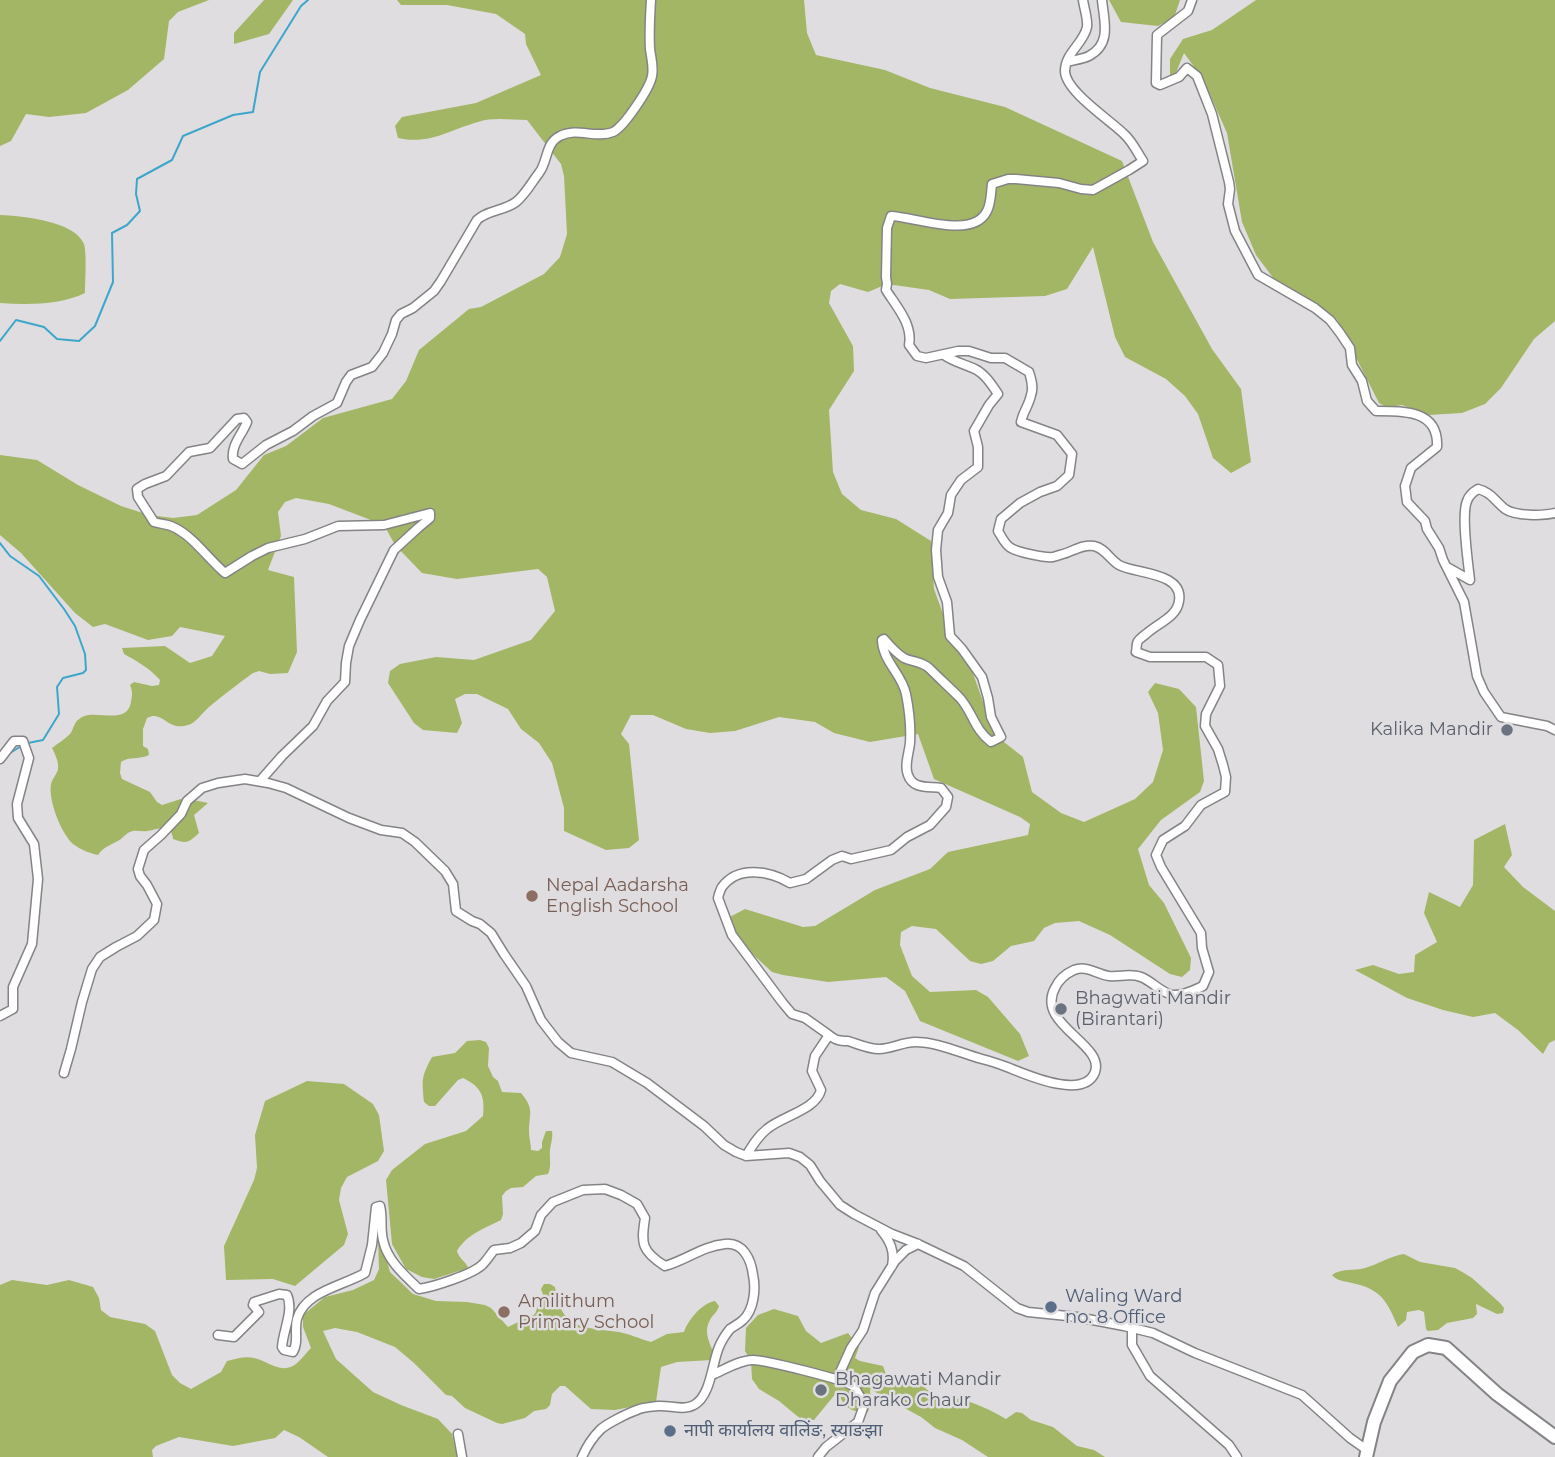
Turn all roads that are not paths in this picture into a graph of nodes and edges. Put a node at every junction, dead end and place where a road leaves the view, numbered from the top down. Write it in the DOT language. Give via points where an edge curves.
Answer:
graph roads {
  1 [pos="651,0"];
  2 [pos="1083,0"];
  3 [pos="1102,0"];
  4 [pos="1192,0"];
  5 [pos="1067,62"];
  6 [pos="944,355"];
  7 [pos="1555,513"];
  8 [pos="1447,567"];
  9 [pos="1555,730"];
  10 [pos="0,759"];
  11 [pos="260,781"];
  12 [pos="0,1016"];
  13 [pos="829,1035"];
  14 [pos="64,1073"];
  15 [pos="746,1156"];
  16 [pos="879,1227"];
  17 [pos="918,1244"];
  18 [pos="892,1267"];
  19 [pos="1132,1328"];
  20 [pos="218,1335"];
  21 [pos="712,1375"];
  22 [pos="837,1379"];
  23 [pos="458,1434"];
  24 [pos="1555,1437"];
  25 [pos="1366,1453"];
  26 [pos="462,1457"];
  27 [pos="582,1457"];
  28 [pos="818,1457"];
  29 [pos="1237,1457"];
  1 -- 11 [label="street" via="652,77 620,127 605,135 576,132 559,136 548,150 542,170 516,202 481,215 441,282 401,314 383,353 372,367 351,375 337,403 242,464 232,454 247,422 237,419 209,448 190,452 166,476 137,489 155,522 189,537 225,573 268,548 338,526 384,525 430,513 394,550 349,646 345,682 313,726"];
  2 -- 5 [label="street" via="1087,27"];
  3 -- 5 [label="street" via="1106,29 1099,48 1087,58"];
  4 -- 8 [label="street" via="1188,11 1157,35 1156,83 1179,76 1187,68 1197,76 1223,154 1235,231 1258,275 1330,320 1350,348 1352,365 1376,411 1413,413 1429,420 1438,436 1437,447 1411,468 1405,486 1407,502 1425,521"];
  5 -- 6 [label="street" via="1065,71 1072,88 1126,135 1143,161 1093,190 1016,179 992,184 987,211 978,222 942,225 891,216 886,290 902,311 909,345 917,356"];
  6 -- 13 [label="street" via="977,370 998,394 974,431 978,467 951,495 936,550 950,636 982,677 1001,737 991,742 981,734 960,698 925,664 904,658 882,640 885,655 906,690 908,775 919,786 941,788 948,797 946,807 930,825 891,850 851,859 842,856 790,883 758,872 739,874 723,886 718,898 732,935 782,1002 792,1014"];
  6 -- 13 [label="street" via="969,351 1005,358 1029,372 1032,394 1021,422 1057,435 1072,453 1069,475 1001,519 998,531 1007,545 1051,557 1094,546 1118,565 1167,580 1180,596 1176,611 1138,641 1136,652 1150,657 1206,657 1218,665 1220,686 1205,726 1223,765 1225,792 1201,805 1185,826 1163,840 1156,855 1201,933 1209,972 1203,986 1174,995 1137,975 1107,976 1080,968 1061,978 1052,994 1054,1012 1096,1063 1092,1077 1077,1084 1050,1083 932,1043 913,1041 879,1049"];
  7 -- 8 [label="street" via="1508,512 1487,491 1478,489 1465,503 1470,580"];
  8 -- 9 [label="street" via="1464,602 1484,692 1501,717"];
  10 -- 12 [label="street" via="14,741 23,741 29,758 17,804 18,818 34,844 38,879 32,944 13,987 13,1009"];
  11 -- 14 [label="street" via="244,779 202,788 144,850 138,869 158,904 154,920 137,936 100,957 92,969"];
  11 -- 15 [label="street" via="415,842 453,884 456,911 491,933 558,1042 571,1053 612,1062 647,1083 724,1145"];
  13 -- 15 [label="street" via="815,1056 812,1071 820,1095 768,1128"];
  15 -- 16 [label="street" via="789,1153 800,1157 840,1205"];
  16 -- 17 [label="street"];
  16 -- 18 [label="street" via="893,1251"];
  17 -- 18 [label="street"];
  17 -- 19 [label="street" via="964,1266 1017,1308"];
  18 -- 22 [label="street" via="875,1293 863,1330"];
  19 -- 25 [label="street" via="1302,1395"];
  19 -- 29 [label="street" via="1132,1345 1150,1376"];
  20 -- 21 [label="street" via="234,1337 259,1312 254,1302 287,1295 282,1347 293,1352 301,1310 323,1291 365,1273 376,1207 382,1212 388,1254 419,1289 482,1266 494,1250 521,1244 553,1202 583,1190 605,1189 637,1204 645,1218 641,1239 665,1266 728,1243 747,1254 754,1297 748,1314 730,1329 719,1347"];
  21 -- 22 [label="street" via="752,1360"];
  21 -- 27 [label="street" via="698,1403 638,1409 600,1429"];
  22 -- 28 [label="street" via="852,1385 864,1405 858,1422"];
  23 -- 26 [label="street"];
  24 -- 25 [label="highway" via="1446,1348 1428,1345 1413,1352 1390,1381"];
}
